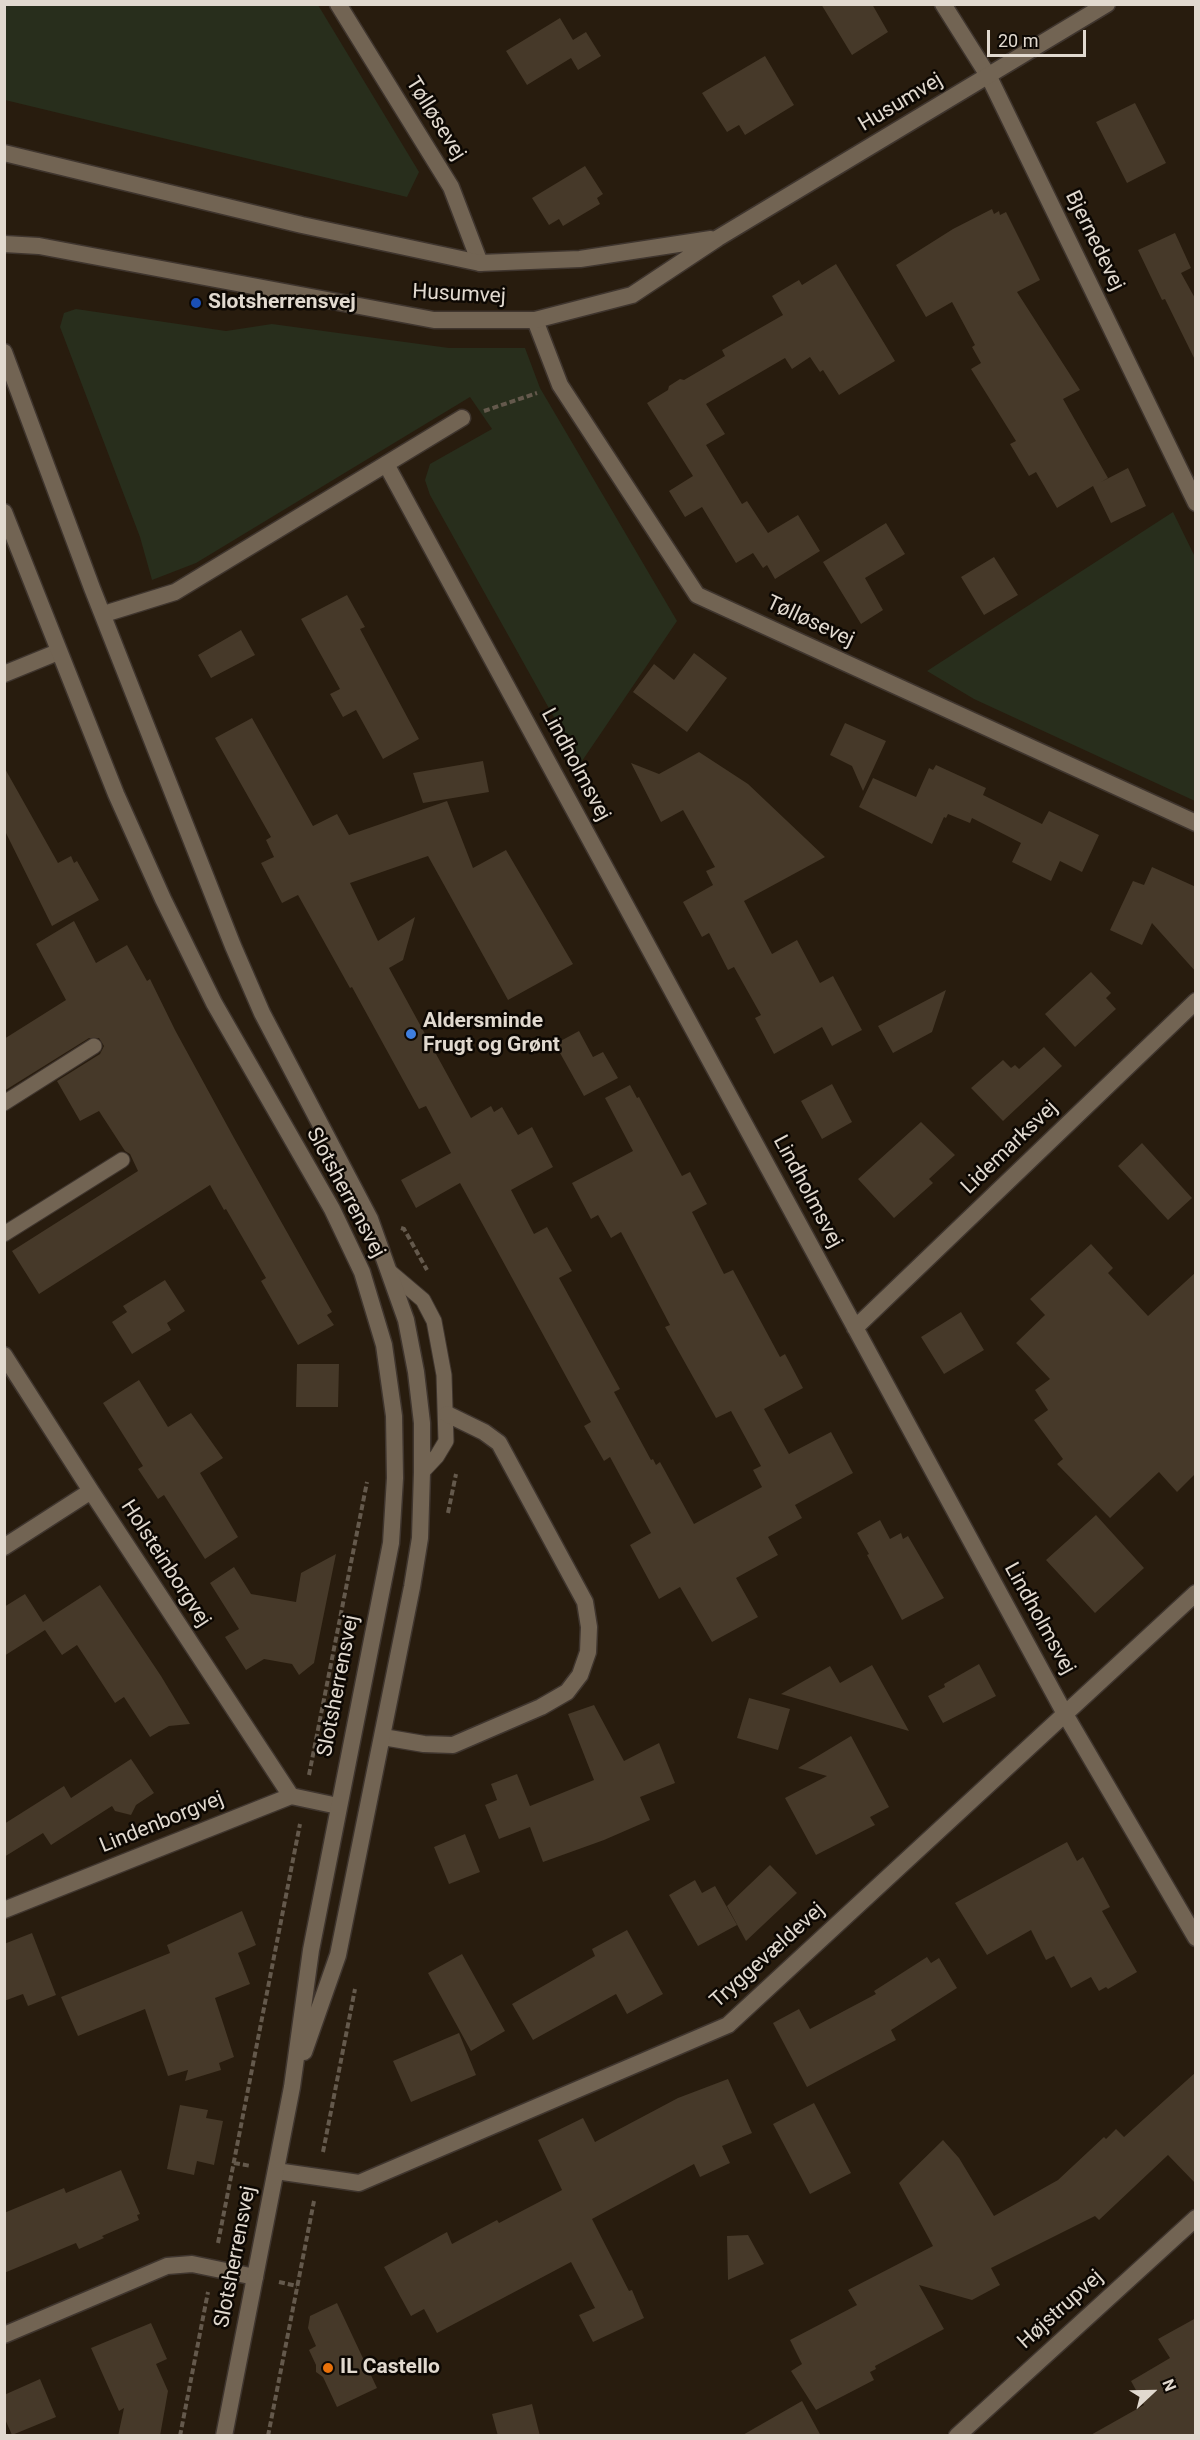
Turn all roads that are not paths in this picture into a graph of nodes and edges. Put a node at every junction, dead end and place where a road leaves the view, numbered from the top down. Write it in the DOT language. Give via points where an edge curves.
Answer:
graph roads {
  1 [pos="338,4"];
  2 [pos="943,4"];
  3 [pos="1107,4"];
  4 [pos="988,77"];
  5 [pos="4,153"];
  6 [pos="718,238"];
  7 [pos="4,244"];
  8 [pos="480,263"];
  9 [pos="535,320"];
  10 [pos="4,352"];
  11 [pos="462,418"];
  12 [pos="386,464"];
  13 [pos="1196,503"];
  14 [pos="4,512"];
  15 [pos="104,614"];
  16 [pos="58,652"];
  17 [pos="4,674"];
  18 [pos="1196,823"];
  19 [pos="1196,1000"];
  20 [pos="94,1046"];
  21 [pos="4,1103"];
  22 [pos="122,1160"];
  23 [pos="4,1234"];
  24 [pos="390,1272"];
  25 [pos="855,1328"];
  26 [pos="4,1355"];
  27 [pos="447,1414"];
  28 [pos="422,1472"];
  29 [pos="91,1491"];
  30 [pos="4,1547"];
  31 [pos="1196,1593"];
  32 [pos="1065,1714"];
  33 [pos="383,1737"];
  34 [pos="298,1797"];
  35 [pos="338,1806"];
  36 [pos="4,1910"];
  37 [pos="1196,1938"];
  38 [pos="292,2087"];
  39 [pos="276,2171"];
  40 [pos="1196,2218"];
  41 [pos="255,2277"];
  42 [pos="4,2335"];
  43 [pos="224,2436"];
  44 [pos="957,2436"];
  1 -- 8 [label="street, Tølløsevej" via="451,187"];
  2 -- 4 [label="street, Bjernedevej"];
  3 -- 4 [label="street, Husumvej"];
  4 -- 6 [label="street, Husumvej"];
  4 -- 13 [label="street, Bjernedevej"];
  5 -- 8 [label="street, Husumvej" via="302,225"];
  6 -- 8 [label="street, Husumvej" via="580,260"];
  6 -- 9 [label="street, Husumvej" via="632,295"];
  7 -- 9 [label="street, Husumvej" via="39,246 434,320"];
  9 -- 18 [label="street, Tølløsevej" via="560,386 697,595"];
  10 -- 15 [label="street, Slotsherrensvej"];
  11 -- 12 [label="street"];
  12 -- 15 [label="street" via="175,592"];
  12 -- 25 [label="street, Lindholmsvej"];
  14 -- 16 [label="street, Slotsherrensvej"];
  15 -- 24 [label="street, Slotsherrensvej" via="262,1013 370,1219"];
  16 -- 17 [label="street"];
  16 -- 35 [label="street, Slotsherrensvej" via="163,899 214,1003 332,1209 362,1272 384,1345 394,1416 391,1543"];
  19 -- 25 [label="street, Lidemarksvej"];
  20 -- 21 [label="lane"];
  22 -- 23 [label="lane"];
  24 -- 27 [label="lane" via="423,1300 434,1321"];
  24 -- 28 [label="street, Slotsherrensvej" via="406,1320 416,1372"];
  25 -- 32 [label="street, Lindholmsvej"];
  26 -- 29 [label="street, Holsteinborgvej"];
  27 -- 28 [label="lane" via="446,1441"];
  27 -- 33 [label="street" via="499,1443 585,1602 590,1627 588,1652 580,1675 567,1692 542,1707 453,1745"];
  28 -- 33 [label="street, Slotsherrensvej" via="420,1538"];
  29 -- 30 [label="street"];
  29 -- 34 [label="street, Holsteinborgvej"];
  31 -- 32 [label="street, Tryggevældevej"];
  32 -- 37 [label="street, Lindholmsvej"];
  32 -- 39 [label="street, Tryggevældevej" via="728,2025 359,2183"];
  33 -- 38 [label="street, Slotsherrensvej" via="338,1955"];
  34 -- 35 [label="street"];
  34 -- 36 [label="street, Lindenborgvej"];
  35 -- 38 [label="street, Slotsherrensvej" via="311,1950"];
  38 -- 39 [label="street, Slotsherrensvej"];
  39 -- 41 [label="street, Slotsherrensvej"];
  40 -- 44 [label="street, Højstrupvej"];
  41 -- 42 [label="street" via="192,2264 167,2266"];
  41 -- 43 [label="street, Slotsherrensvej"];
}
